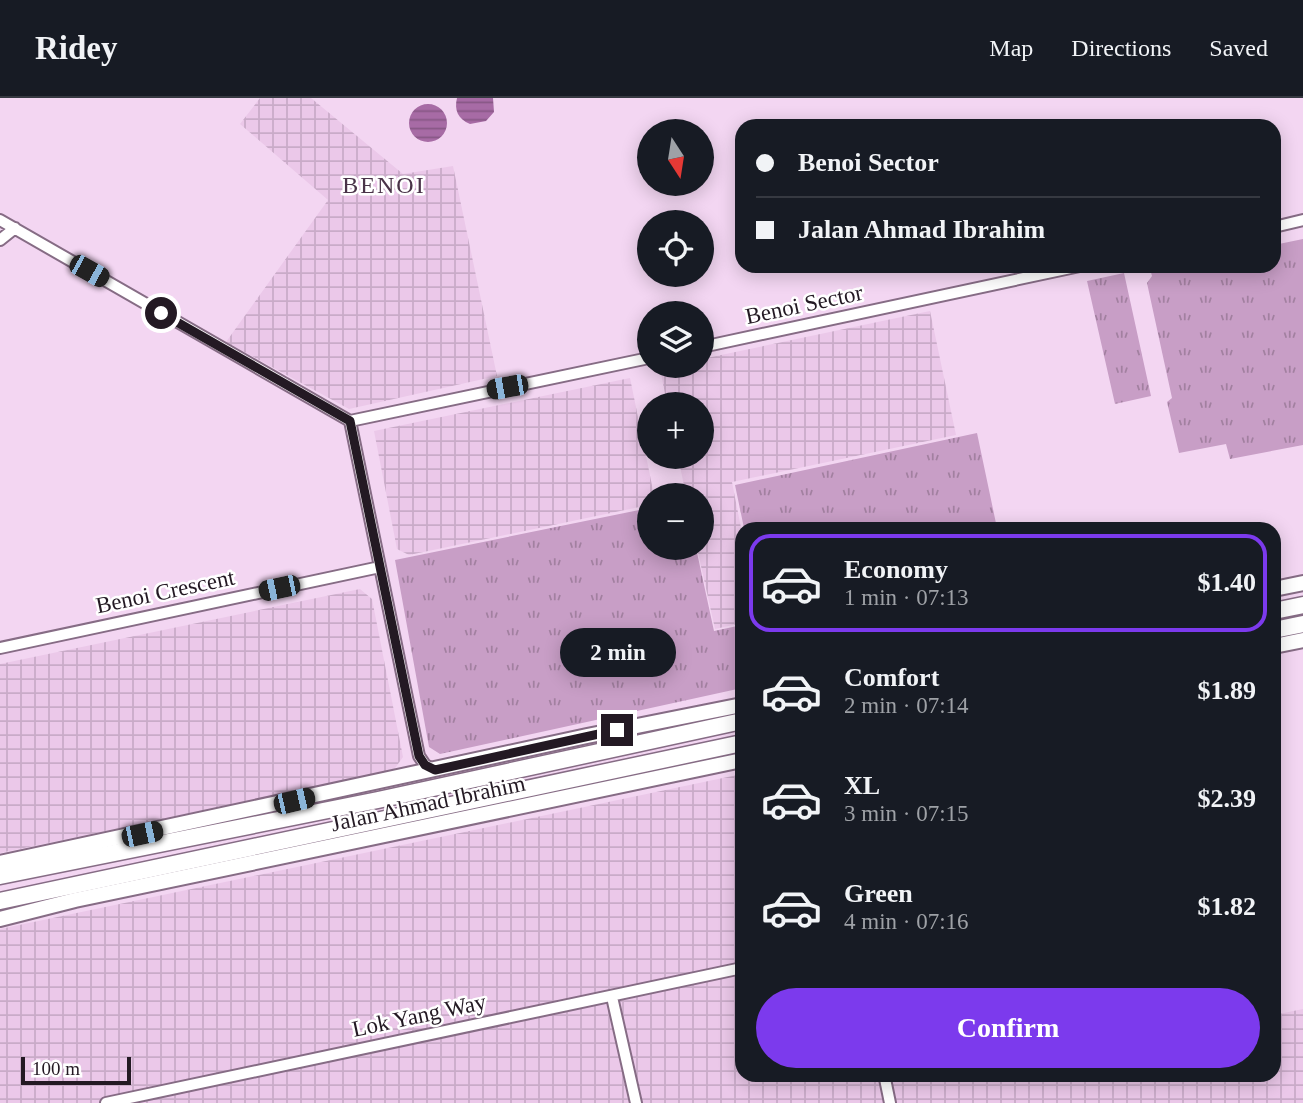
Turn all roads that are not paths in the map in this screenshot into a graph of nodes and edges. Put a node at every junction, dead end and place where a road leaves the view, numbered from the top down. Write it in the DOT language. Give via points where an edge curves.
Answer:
graph roads {
  1 [pos="0,220"];
  2 [pos="1303,220"];
  3 [pos="1281,225"];
  4 [pos="15,228"];
  5 [pos="0,240"];
  6 [pos="1047,273"];
  7 [pos="714,344"];
  8 [pos="637,361"];
  9 [pos="350,421"];
  10 [pos="380,567"];
  11 [pos="1303,583"];
  12 [pos="1281,588"];
  13 [pos="1303,605"];
  14 [pos="1281,610"];
  15 [pos="1303,624"];
  16 [pos="1281,629"];
  17 [pos="1303,640"];
  18 [pos="1281,645"];
  19 [pos="0,648"];
  20 [pos="735,706"];
  21 [pos="735,723"];
  22 [pos="735,745"];
  23 [pos="419,756"];
  24 [pos="735,761"];
  25 [pos="435,770"];
  26 [pos="409,776"];
  27 [pos="0,863"];
  28 [pos="0,876"];
  29 [pos="66,889"];
  30 [pos="0,901"];
  31 [pos="0,911"];
  32 [pos="0,919"];
  33 [pos="735,970"];
  34 [pos="612,997"];
  35 [pos="886,1082"];
  36 [pos="170,1089"];
  37 [pos="106,1103"];
  38 [pos="173,1103"];
  39 [pos="636,1103"];
  40 [pos="890,1103"];
  1 -- 4 [label="street"];
  2 -- 3 [label="street"];
  4 -- 5 [label="street"];
  4 -- 9 [label="street"];
  6 -- 7 [label="street, Benoi Sector"];
  8 -- 9 [label="street"];
  9 -- 10 [label="street"];
  10 -- 19 [label="street, Benoi Crescent"];
  10 -- 23 [label="street"];
  11 -- 12 [label="main road"];
  13 -- 14 [label="highway"];
  15 -- 16 [label="highway"];
  17 -- 18 [label="main road"];
  20 -- 25 [label="main road, Jalan Ahmad Ibrahim"];
  21 -- 28 [label="highway"];
  22 -- 29 [label="highway"];
  23 -- 25 [label="street"];
  23 -- 26 [label="street"];
  24 -- 32 [label="main road, Jalan Ahmad Ibrahim"];
  25 -- 26 [label="main road, Jalan Ahmad Ibrahim"];
  26 -- 27 [label="main road, Jalan Ahmad Ibrahim"];
  29 -- 30 [label="highway"];
  29 -- 31 [label="highway"];
  33 -- 34 [label="street, Lok Yang Way"];
  34 -- 36 [label="street, Lok Yang Way"];
  34 -- 39 [label="street"];
  35 -- 40 [label="street"];
  36 -- 37 [label="street, Lok Yang Way"];
  36 -- 38 [label="street"];
}
